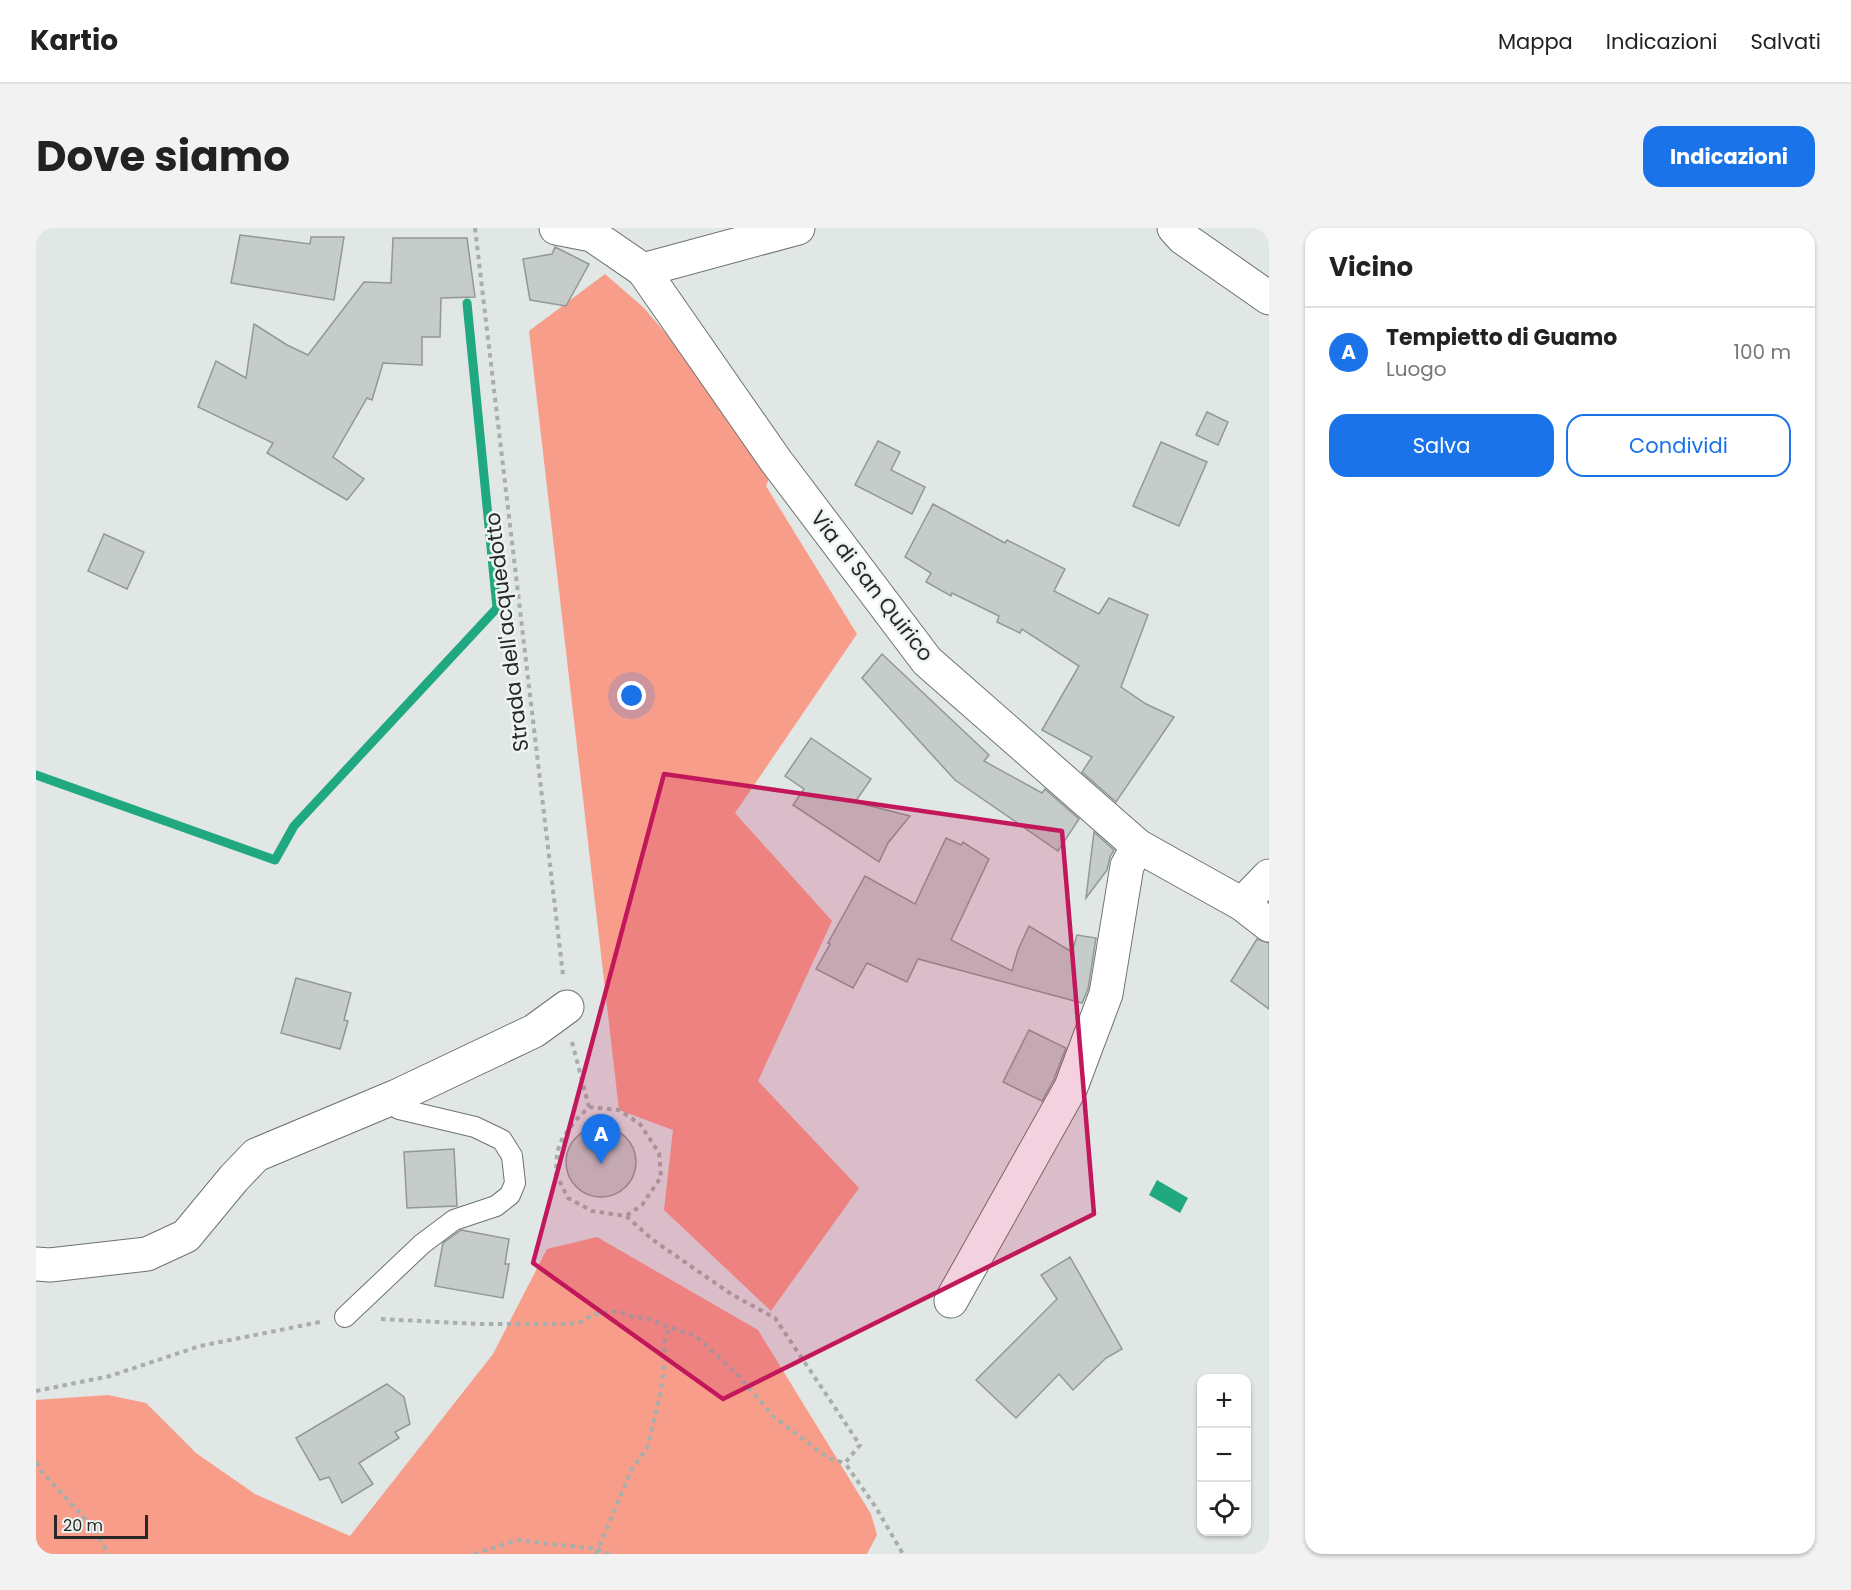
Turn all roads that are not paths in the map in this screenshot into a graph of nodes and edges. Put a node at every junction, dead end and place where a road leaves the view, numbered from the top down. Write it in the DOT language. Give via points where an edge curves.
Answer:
graph roads {
  1 [pos="556,228"];
  2 [pos="798,228"];
  3 [pos="1174,228"];
  4 [pos="643,270"];
  5 [pos="1269,298"];
  6 [pos="1138,846"];
  7 [pos="1269,876"];
  8 [pos="1242,904"];
  9 [pos="1269,925"];
  10 [pos="568,1019"];
  11 [pos="397,1096"];
  12 [pos="36,1264"];
  13 [pos="951,1301"];
  14 [pos="345,1317"];
  1 -- 4 [label="street, Via di San Quirico" via="592,235"];
  2 -- 4 [label="street"];
  3 -- 5 [label="street"];
  4 -- 6 [label="street, Via di San Quirico" via="776,461 927,661"];
  6 -- 8 [label="street, Via di San Quirico"];
  6 -- 13 [label="street" via="1127,866 1106,994 1071,1087"];
  7 -- 8 [label="street"];
  8 -- 9 [label="street, Via di San Quirico"];
  10 -- 11 [label="street" via="534,1031"];
  11 -- 12 [label="street" via="256,1155 186,1236 147,1254"];
  11 -- 14 [label="lane" via="399,1108 475,1127 502,1140 512,1156 515,1183 510,1195 496,1206 454,1220 422,1244"];
}
